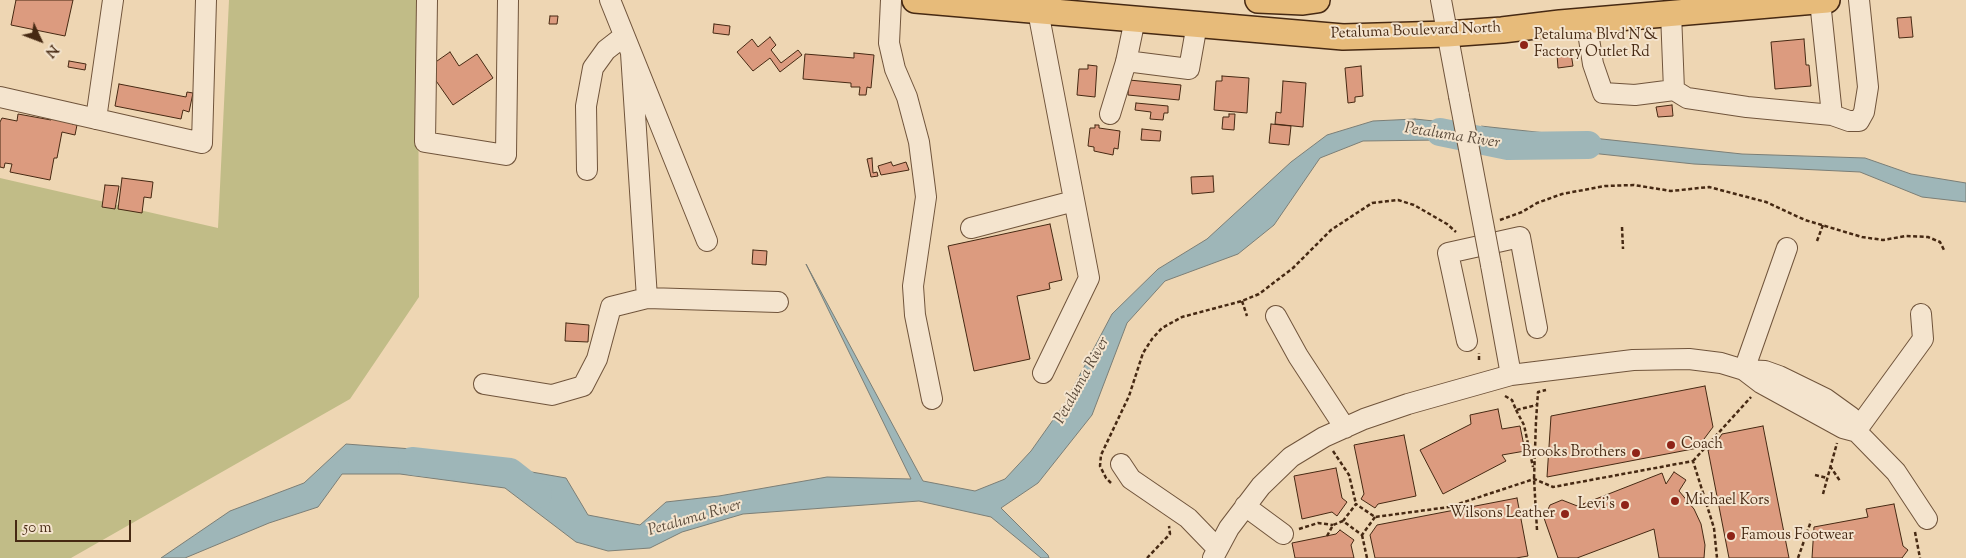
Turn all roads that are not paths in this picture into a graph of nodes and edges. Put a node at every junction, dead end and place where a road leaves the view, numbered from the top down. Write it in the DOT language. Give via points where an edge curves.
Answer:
graph roads {
  1 [pos="113,0"];
  2 [pos="206,0"];
  3 [pos="427,0"];
  4 [pos="508,0"];
  5 [pos="610,0"];
  6 [pos="891,0"];
  7 [pos="915,0"];
  8 [pos="1258,0"];
  9 [pos="1318,0"];
  10 [pos="1441,0"];
  11 [pos="1820,0"];
  12 [pos="1826,0"];
  13 [pos="1859,0"];
  14 [pos="1038,11"];
  15 [pos="1671,13"];
  16 [pos="1135,19"];
  17 [pos="1586,20"];
  18 [pos="1197,24"];
  19 [pos="1447,34"];
  20 [pos="627,44"];
  21 [pos="1126,61"];
  22 [pos="1674,90"];
  23 [pos="0,96"];
  24 [pos="1110,114"];
  25 [pos="1832,115"];
  26 [pos="96,119"];
  27 [pos="587,170"];
  28 [pos="1074,201"];
  29 [pos="971,228"];
  30 [pos="707,240"];
  31 [pos="1787,248"];
  32 [pos="647,298"];
  33 [pos="778,302"];
  34 [pos="1921,314"];
  35 [pos="1276,316"];
  36 [pos="1537,328"];
  37 [pos="1466,341"];
  38 [pos="1744,370"];
  39 [pos="1043,374"];
  40 [pos="1511,375"];
  41 [pos="484,384"];
  42 [pos="932,399"];
  43 [pos="1851,433"];
  44 [pos="1341,437"];
  45 [pos="1121,464"];
  46 [pos="1245,506"];
  47 [pos="1927,519"];
  48 [pos="1283,534"];
  49 [pos="1215,553"];
  1 -- 26 [label="street"];
  2 -- 26 [label="street" via="202,143"];
  3 -- 4 [label="street" via="425,142 506,155"];
  5 -- 20 [label="street"];
  6 -- 42 [label="street" via="888,43 919,142 926,197 913,286 915,315"];
  7 -- 14 [label="main road, Petaluma Boulevard North"];
  8 -- 9 [label="main road"];
  10 -- 19 [label="street"];
  11 -- 12 [label="main road, Petaluma Boulevard North"];
  11 -- 15 [label="main road, Petaluma Boulevard North"];
  11 -- 25 [label="street"];
  13 -- 25 [label="street" via="1868,88 1864,112 1859,121"];
  14 -- 16 [label="main road, Petaluma Boulevard North"];
  14 -- 28 [label="street"];
  15 -- 17 [label="main road, Petaluma Boulevard North"];
  15 -- 22 [label="street"];
  16 -- 18 [label="main road, Petaluma Boulevard North"];
  16 -- 21 [label="street"];
  17 -- 19 [label="main road, Petaluma Boulevard North"];
  17 -- 22 [label="street" via="1593,64 1603,93 1635,95"];
  18 -- 19 [label="main road, Petaluma Boulevard North" via="1344,37"];
  18 -- 21 [label="street" via="1189,69"];
  19 -- 40 [label="street, bridge"];
  20 -- 27 [label="street" via="606,50 593,68 586,106"];
  20 -- 30 [label="street"];
  20 -- 32 [label="street"];
  21 -- 24 [label="street"];
  22 -- 25 [label="street" via="1687,98"];
  23 -- 26 [label="street"];
  28 -- 29 [label="street"];
  28 -- 39 [label="street" via="1089,278"];
  31 -- 38 [label="street"];
  32 -- 33 [label="street"];
  32 -- 41 [label="street" via="611,307 597,359 583,386 552,395"];
  34 -- 43 [label="street" via="1923,339"];
  35 -- 44 [label="street"];
  36 -- 37 [label="street" via="1520,238 1448,253"];
  38 -- 40 [label="street" via="1721,362 1689,359 1633,360"];
  38 -- 43 [label="street" via="1761,383"];
  40 -- 44 [label="street" via="1364,419"];
  43 -- 47 [label="street" via="1896,472"];
  44 -- 46 [label="street" via="1324,437 1291,457"];
  45 -- 49 [label="street" via="1131,479 1188,518"];
  46 -- 48 [label="street"];
  46 -- 49 [label="street"];
}
